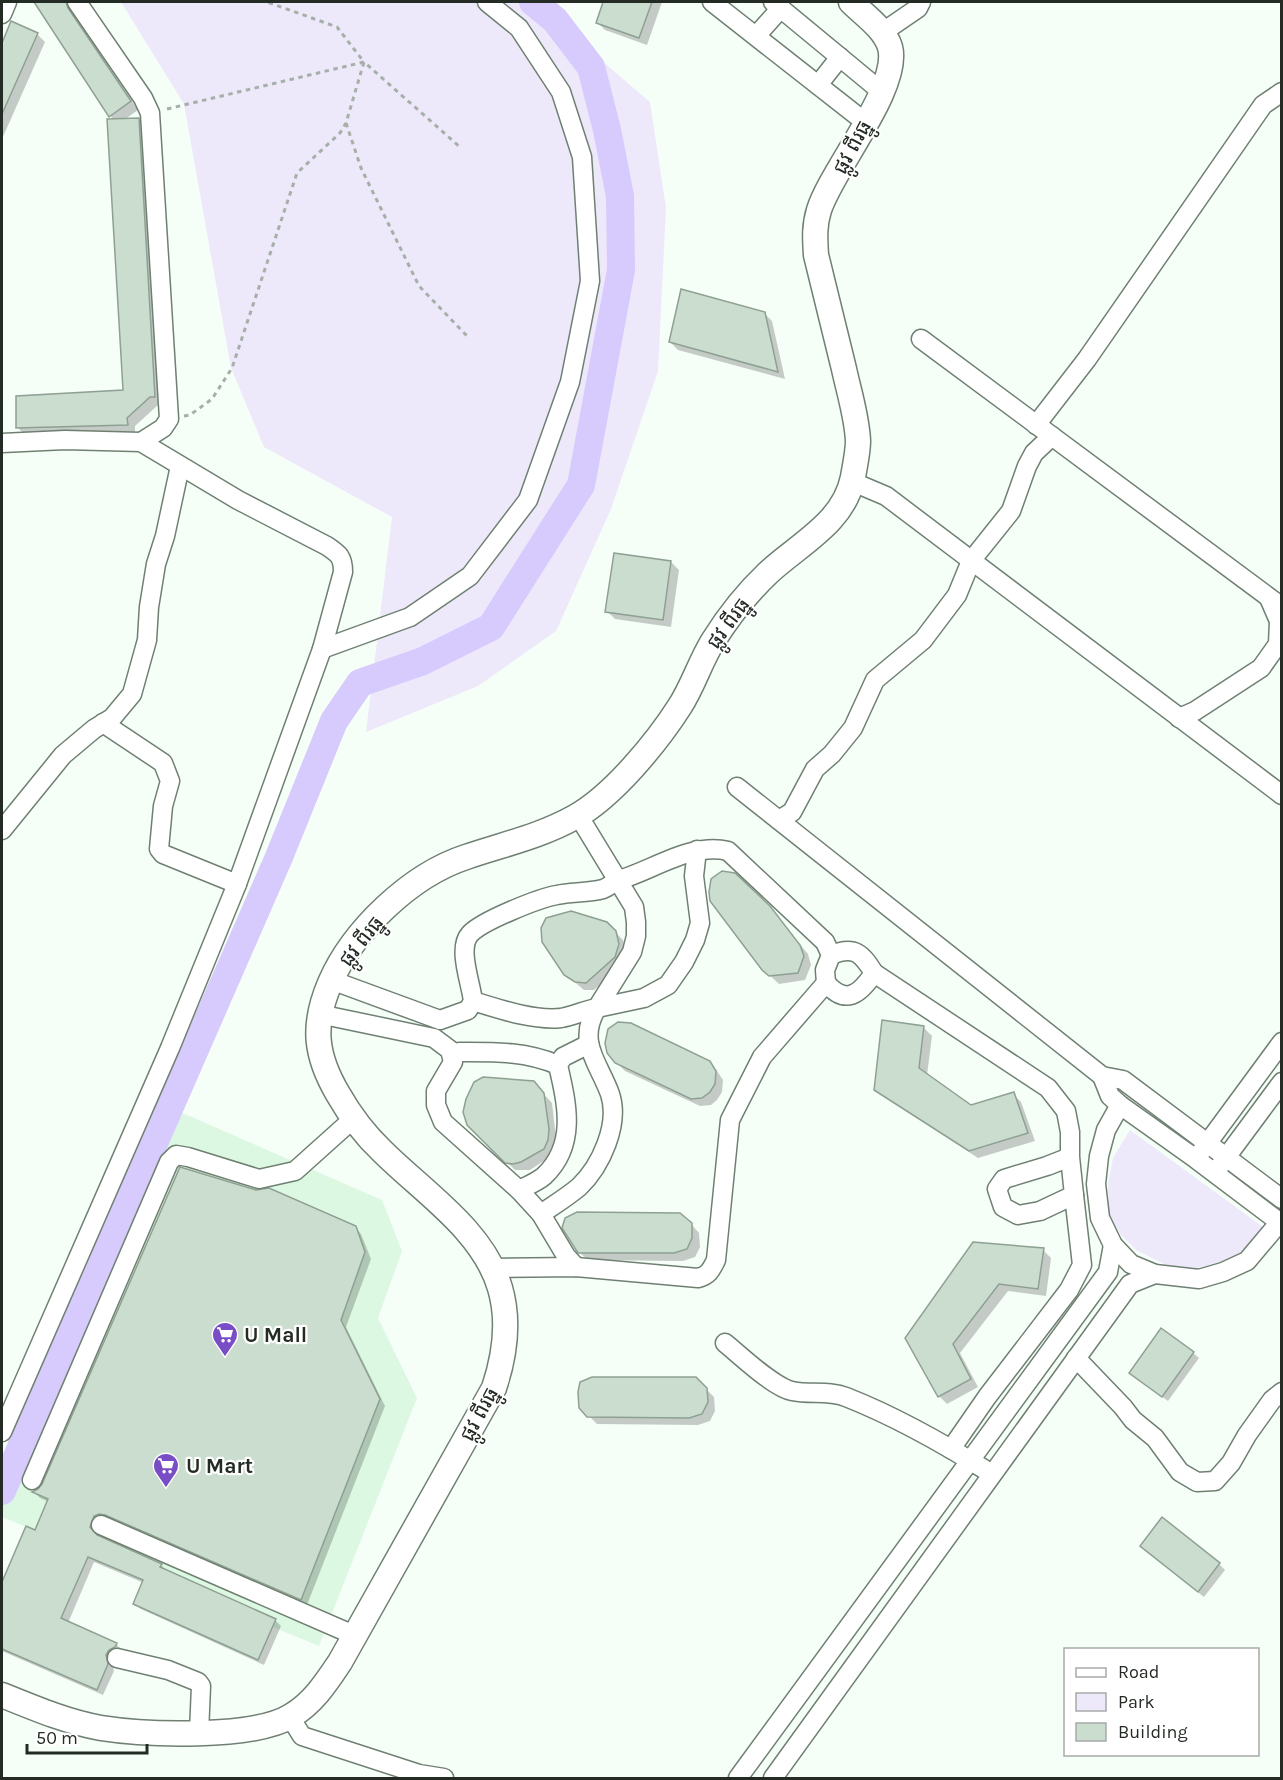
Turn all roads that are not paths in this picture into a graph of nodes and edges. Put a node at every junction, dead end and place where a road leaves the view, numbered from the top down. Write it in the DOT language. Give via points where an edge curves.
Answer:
graph roads {
  1 [pos="7,2"];
  2 [pos="77,2"];
  3 [pos="487,2"];
  4 [pos="712,2"];
  5 [pos="851,2"];
  6 [pos="921,2"];
  7 [pos="777,5"];
  8 [pos="2,15"];
  9 [pos="883,32"];
  10 [pos="756,36"];
  11 [pos="840,57"];
  12 [pos="818,85"];
  13 [pos="882,92"];
  14 [pos="1281,92"];
  15 [pos="865,122"];
  16 [pos="921,339"];
  17 [pos="1036,425"];
  18 [pos="1052,436"];
  19 [pos="141,442"];
  20 [pos="2,443"];
  21 [pos="180,466"];
  22 [pos="853,482"];
  23 [pos="971,561"];
  24 [pos="1275,603"];
  25 [pos="322,649"];
  26 [pos="1179,718"];
  27 [pos="103,723"];
  28 [pos="737,787"];
  29 [pos="1281,795"];
  30 [pos="578,816"];
  31 [pos="779,820"];
  32 [pos="2,830"];
  33 [pos="697,850"];
  34 [pos="616,881"];
  35 [pos="237,884"];
  36 [pos="831,955"];
  37 [pos="874,973"];
  38 [pos="331,980"];
  39 [pos="826,983"];
  40 [pos="473,1001"];
  41 [pos="597,1008"];
  42 [pos="319,1014"];
  43 [pos="440,1020"];
  44 [pos="434,1038"];
  45 [pos="1281,1042"];
  46 [pos="589,1044"];
  47 [pos="453,1057"];
  48 [pos="558,1065"];
  49 [pos="1102,1076"];
  50 [pos="1281,1082"];
  51 [pos="1120,1105"];
  52 [pos="353,1119"];
  53 [pos="1208,1142"];
  54 [pos="1070,1157"];
  55 [pos="1226,1157"];
  56 [pos="1196,1159"];
  57 [pos="1214,1173"];
  58 [pos="519,1190"];
  59 [pos="1074,1195"];
  60 [pos="1281,1198"];
  61 [pos="541,1214"];
  62 [pos="1280,1224"];
  63 [pos="1113,1245"];
  64 [pos="576,1267"];
  65 [pos="492,1268"];
  66 [pos="1155,1274"];
  67 [pos="725,1342"];
  68 [pos="1076,1358"];
  69 [pos="1281,1392"];
  70 [pos="2,1432"];
  71 [pos="951,1449"];
  72 [pos="970,1460"];
  73 [pos="993,1474"];
  74 [pos="32,1480"];
  75 [pos="101,1525"];
  76 [pos="356,1636"];
  77 [pos="117,1658"];
  78 [pos="2,1695"];
  79 [pos="290,1717"];
  80 [pos="199,1732"];
  81 [pos="444,1779"];
  82 [pos="738,1779"];
  83 [pos="773,1779"];
  1 -- 8 [label="street"];
  2 -- 19 [label="street" via="150,113 169,419 163,428"];
  3 -- 25 [label="street" via="519,28 561,92 582,157 590,281 570,382 528,500 470,576 410,617"];
  4 -- 10 [label="street"];
  5 -- 9 [label="main road"];
  6 -- 9 [label="street"];
  7 -- 10 [label="street"];
  7 -- 11 [label="street"];
  9 -- 13 [label="main road, ផ្លូវ ពីរធ្នូ" via="890,47 891,65"];
  10 -- 12 [label="street"];
  11 -- 12 [label="street"];
  11 -- 13 [label="street"];
  12 -- 15 [label="street"];
  13 -- 15 [label="main road, ផ្លូវ ពីរធ្នូ"];
  14 -- 17 [label="street" via="1263,105 1087,359"];
  15 -- 22 [label="main road, ផ្លូវ ពីរធ្នូ" via="820,207 814,230 816,255 855,415 858,442"];
  16 -- 17 [label="street"];
  17 -- 18 [label="street"];
  18 -- 23 [label="street" via="1034,453 1011,511"];
  18 -- 24 [label="street"];
  19 -- 20 [label="street"];
  19 -- 21 [label="street"];
  21 -- 25 [label="street" via="340,554 343,572"];
  21 -- 27 [label="street" via="156,564 147,639 132,694"];
  22 -- 23 [label="street" via="886,496"];
  22 -- 30 [label="main road, ផ្លូវ ពីរធ្នូ" via="827,526 768,573 739,605 712,642 680,705 648,750 614,787"];
  23 -- 26 [label="street"];
  23 -- 31 [label="street" via="957,595 940,619 923,640 874,680 853,728 815,769 792,812"];
  24 -- 26 [label="street" via="1278,644 1261,668"];
  25 -- 35 [label="street"];
  26 -- 29 [label="street"];
  27 -- 32 [label="street" via="63,754"];
  27 -- 35 [label="street" via="166,768 170,781 160,836 159,849 163,854"];
  28 -- 31 [label="street"];
  30 -- 34 [label="street"];
  30 -- 38 [label="main road, ផ្លូវ ពីរធ្នូ" via="531,838 462,858 415,881 353,944"];
  31 -- 49 [label="street"];
  33 -- 34 [label="street"];
  33 -- 36 [label="street" via="728,850 825,942"];
  33 -- 41 [label="street" via="694,876 700,923 684,962 668,985 644,998"];
  34 -- 40 [label="street" via="606,888 555,895 486,921 468,936 463,952"];
  34 -- 41 [label="street" via="634,907 636,936 632,952"];
  35 -- 70 [label="street" via="171,1048"];
  36 -- 37 [label="street" via="843,950 856,951"];
  36 -- 39 [label="street" via="825,970"];
  37 -- 39 [label="street" via="858,993 846,996 834,992"];
  37 -- 54 [label="street" via="1048,1088 1066,1111"];
  38 -- 42 [label="main road, ផ្លូវ ពីរធ្នូ"];
  38 -- 43 [label="street"];
  39 -- 64 [label="street" via="762,1057 730,1120 716,1260 711,1271 698,1278"];
  40 -- 41 [label="street" via="546,1019"];
  40 -- 43 [label="street" via="468,1010"];
  41 -- 46 [label="street" via="588,1028"];
  42 -- 44 [label="street"];
  42 -- 52 [label="main road, ផ្លូវ ពីរធ្នូ" via="318,1046 325,1073"];
  43 -- 44 [label="street"];
  44 -- 47 [label="street"];
  45 -- 53 [label="street"];
  46 -- 48 [label="street" via="563,1057"];
  46 -- 61 [label="street" via="610,1096 613,1115 609,1135 597,1163 580,1185"];
  47 -- 48 [label="street" via="459,1052 515,1052"];
  47 -- 58 [label="street" via="436,1091 436,1105 443,1122"];
  48 -- 58 [label="street" via="568,1109 567,1135 558,1159 543,1177"];
  49 -- 51 [label="street" via="1110,1096"];
  49 -- 53 [label="street" via="1123,1080"];
  50 -- 55 [label="street"];
  51 -- 56 [label="street"];
  51 -- 63 [label="street" via="1106,1130 1096,1184 1100,1218"];
  52 -- 65 [label="main road, ផ្លូវ ពីរធ្នូ" via="379,1149 463,1227"];
  52 -- 74 [label="street" via="295,1171 284,1174 259,1179 188,1156 176,1155 169,1162"];
  53 -- 55 [label="street"];
  53 -- 56 [label="street"];
  54 -- 59 [label="street"];
  54 -- 59 [label="street" via="1004,1179 997,1189 1003,1207 1018,1215 1040,1211"];
  55 -- 57 [label="street"];
  55 -- 60 [label="street"];
  56 -- 57 [label="street"];
  57 -- 62 [label="street"];
  58 -- 61 [label="street"];
  59 -- 71 [label="street" via="1082,1265 1070,1290"];
  61 -- 64 [label="street"];
  62 -- 66 [label="street" via="1247,1261 1223,1272 1199,1279"];
  63 -- 66 [label="street" via="1131,1264"];
  63 -- 72 [label="street" via="1108,1272"];
  64 -- 65 [label="street"];
  65 -- 76 [label="main road, ផ្លូវ ពីរធ្នូ" via="506,1316 503,1362 494,1388"];
  66 -- 68 [label="street" via="1130,1284"];
  67 -- 71 [label="street" via="766,1377 789,1390 836,1393"];
  68 -- 69 [label="street" via="1133,1420 1155,1438 1180,1472 1197,1482 1215,1481 1232,1463 1247,1435"];
  68 -- 73 [label="street"];
  71 -- 72 [label="street"];
  72 -- 73 [label="street"];
  72 -- 82 [label="street"];
  73 -- 83 [label="street"];
  75 -- 76 [label="street"];
  76 -- 79 [label="main road, ផ្លូវ ពីរធ្នូ" via="321,1689"];
  77 -- 80 [label="street" via="198,1682"];
  78 -- 80 [label="main road, ផ្លូវ ពីរធ្នូ" via="102,1728"];
  79 -- 80 [label="main road, ផ្លូវ ពីរធ្នូ" via="238,1731"];
  79 -- 81 [label="street" via="302,1736"];
}
